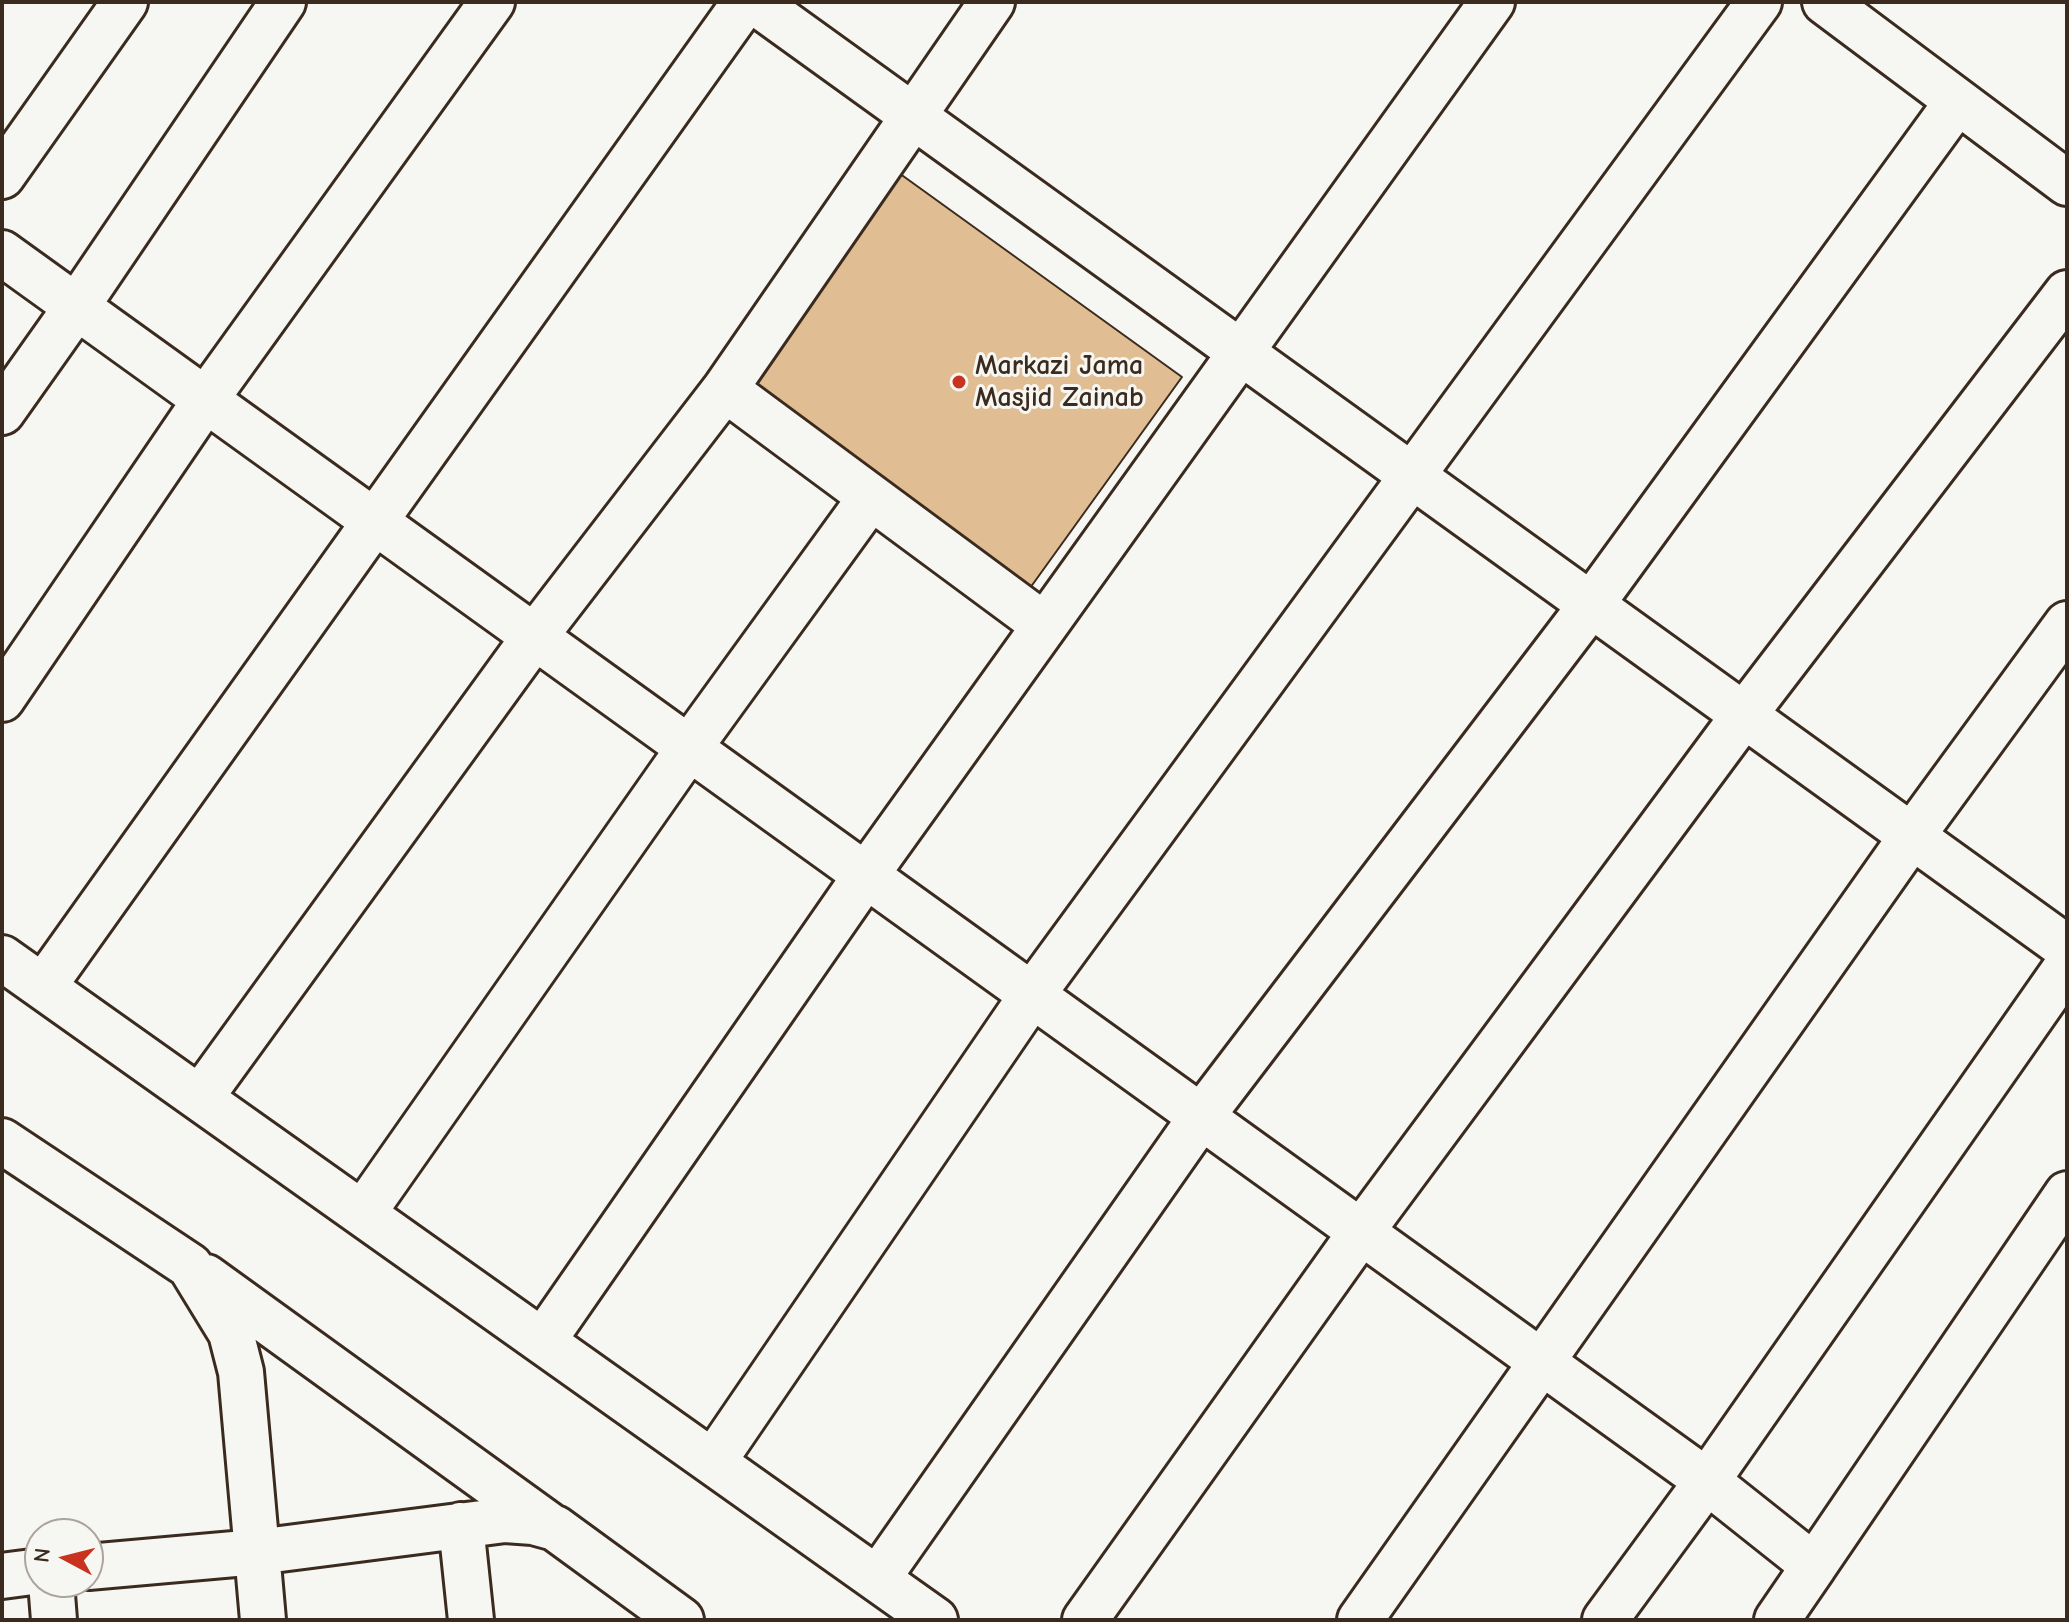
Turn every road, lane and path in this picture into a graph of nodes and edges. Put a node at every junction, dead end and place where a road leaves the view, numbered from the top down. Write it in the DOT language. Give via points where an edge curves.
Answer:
graph roads {
  1 [pos="125,2"];
  2 [pos="283,2"];
  3 [pos="492,2"];
  4 [pos="745,2"];
  5 [pos="755,2"];
  6 [pos="992,2"];
  7 [pos="1492,2"];
  8 [pos="1759,2"];
  9 [pos="1825,2"];
  10 [pos="1957,102"];
  11 [pos="914,116"];
  12 [pos="2,176"];
  13 [pos="2067,183"];
  14 [pos="2,253"];
  15 [pos="2067,293"];
  16 [pos="77,306"];
  17 [pos="1240,351"];
  18 [pos="725,389"];
  19 [pos="206,399"];
  20 [pos="2,412"];
  21 [pos="1412,475"];
  22 [pos="871,497"];
  23 [pos="374,520"];
  24 [pos="1591,605"];
  25 [pos="2067,624"];
  26 [pos="1044,625"];
  27 [pos="535,636"];
  28 [pos="2,699"];
  29 [pos="1744,715"];
  30 [pos="689,748"];
  31 [pos="1912,836"];
  32 [pos="866,875"];
  33 [pos="2067,948"];
  34 [pos="2,958"];
  35 [pos="2067,966"];
  36 [pos="43,987"];
  37 [pos="1032,995"];
  38 [pos="200,1098"];
  39 [pos="1201,1117"];
  40 [pos="2,1141"];
  41 [pos="2067,1194"];
  42 [pos="363,1213"];
  43 [pos="1361,1232"];
  44 [pos="190,1266"];
  45 [pos="543,1341"];
  46 [pos="1543,1363"];
  47 [pos="713,1462"];
  48 [pos="1707,1481"];
  49 [pos="461,1525"];
  50 [pos="555,1528"];
  51 [pos="257,1552"];
  52 [pos="104,1566"];
  53 [pos="1814,1566"];
  54 [pos="24,1573"];
  55 [pos="2,1576"];
  56 [pos="878,1578"];
  57 [pos="52,1598"];
  58 [pos="54,1620"];
  59 [pos="263,1620"];
  60 [pos="471,1620"];
  61 [pos="681,1620"];
  62 [pos="935,1620"];
  63 [pos="1085,1620"];
  64 [pos="1360,1620"];
  65 [pos="1605,1620"];
  66 [pos="1777,1620"];
  1 -- 12 [label="street"];
  2 -- 16 [label="street"];
  3 -- 19 [label="street"];
  4 -- 23 [label="street"];
  5 -- 11 [label="street"];
  6 -- 11 [label="street"];
  7 -- 17 [label="street"];
  8 -- 21 [label="street"];
  9 -- 10 [label="street"];
  10 -- 13 [label="street"];
  10 -- 24 [label="street"];
  11 -- 17 [label="street"];
  11 -- 18 [label="street"];
  14 -- 16 [label="street"];
  15 -- 29 [label="street"];
  16 -- 19 [label="street"];
  16 -- 20 [label="street"];
  17 -- 21 [label="street"];
  17 -- 26 [label="street"];
  18 -- 22 [label="street"];
  18 -- 27 [label="street"];
  19 -- 23 [label="street"];
  19 -- 28 [label="street"];
  21 -- 24 [label="street"];
  21 -- 37 [label="street"];
  22 -- 26 [label="street"];
  22 -- 30 [label="street"];
  23 -- 27 [label="street"];
  23 -- 36 [label="street"];
  24 -- 29 [label="street"];
  24 -- 39 [label="street"];
  25 -- 31 [label="street"];
  26 -- 32 [label="street"];
  27 -- 30 [label="street"];
  27 -- 38 [label="street"];
  29 -- 31 [label="street"];
  29 -- 43 [label="street"];
  30 -- 32 [label="street"];
  30 -- 42 [label="street"];
  31 -- 33 [label="street"];
  31 -- 46 [label="street"];
  32 -- 37 [label="street"];
  32 -- 45 [label="street"];
  34 -- 36 [label="street"];
  35 -- 48 [label="street"];
  36 -- 38 [label="street"];
  37 -- 39 [label="street"];
  37 -- 47 [label="street"];
  38 -- 42 [label="street"];
  39 -- 43 [label="street"];
  39 -- 56 [label="street"];
  40 -- 44 [label="street"];
  41 -- 53 [label="street"];
  42 -- 45 [label="street"];
  43 -- 46 [label="street"];
  43 -- 63 [label="street"];
  44 -- 50 [label="street"];
  44 -- 51 [label="street" via="231,1333 241,1372"];
  45 -- 47 [label="street"];
  46 -- 48 [label="street"];
  46 -- 64 [label="street"];
  47 -- 56 [label="street"];
  48 -- 53 [label="street"];
  48 -- 65 [label="street"];
  49 -- 50 [label="street" via="505,1520"];
  49 -- 51 [label="street"];
  49 -- 60 [label="street"];
  50 -- 61 [label="street"];
  51 -- 52 [label="street"];
  51 -- 59 [label="street"];
  53 -- 66 [label="street"];
  54 -- 55 [label="street"];
  56 -- 62 [label="street"];
  57 -- 58 [label="street"];
}
